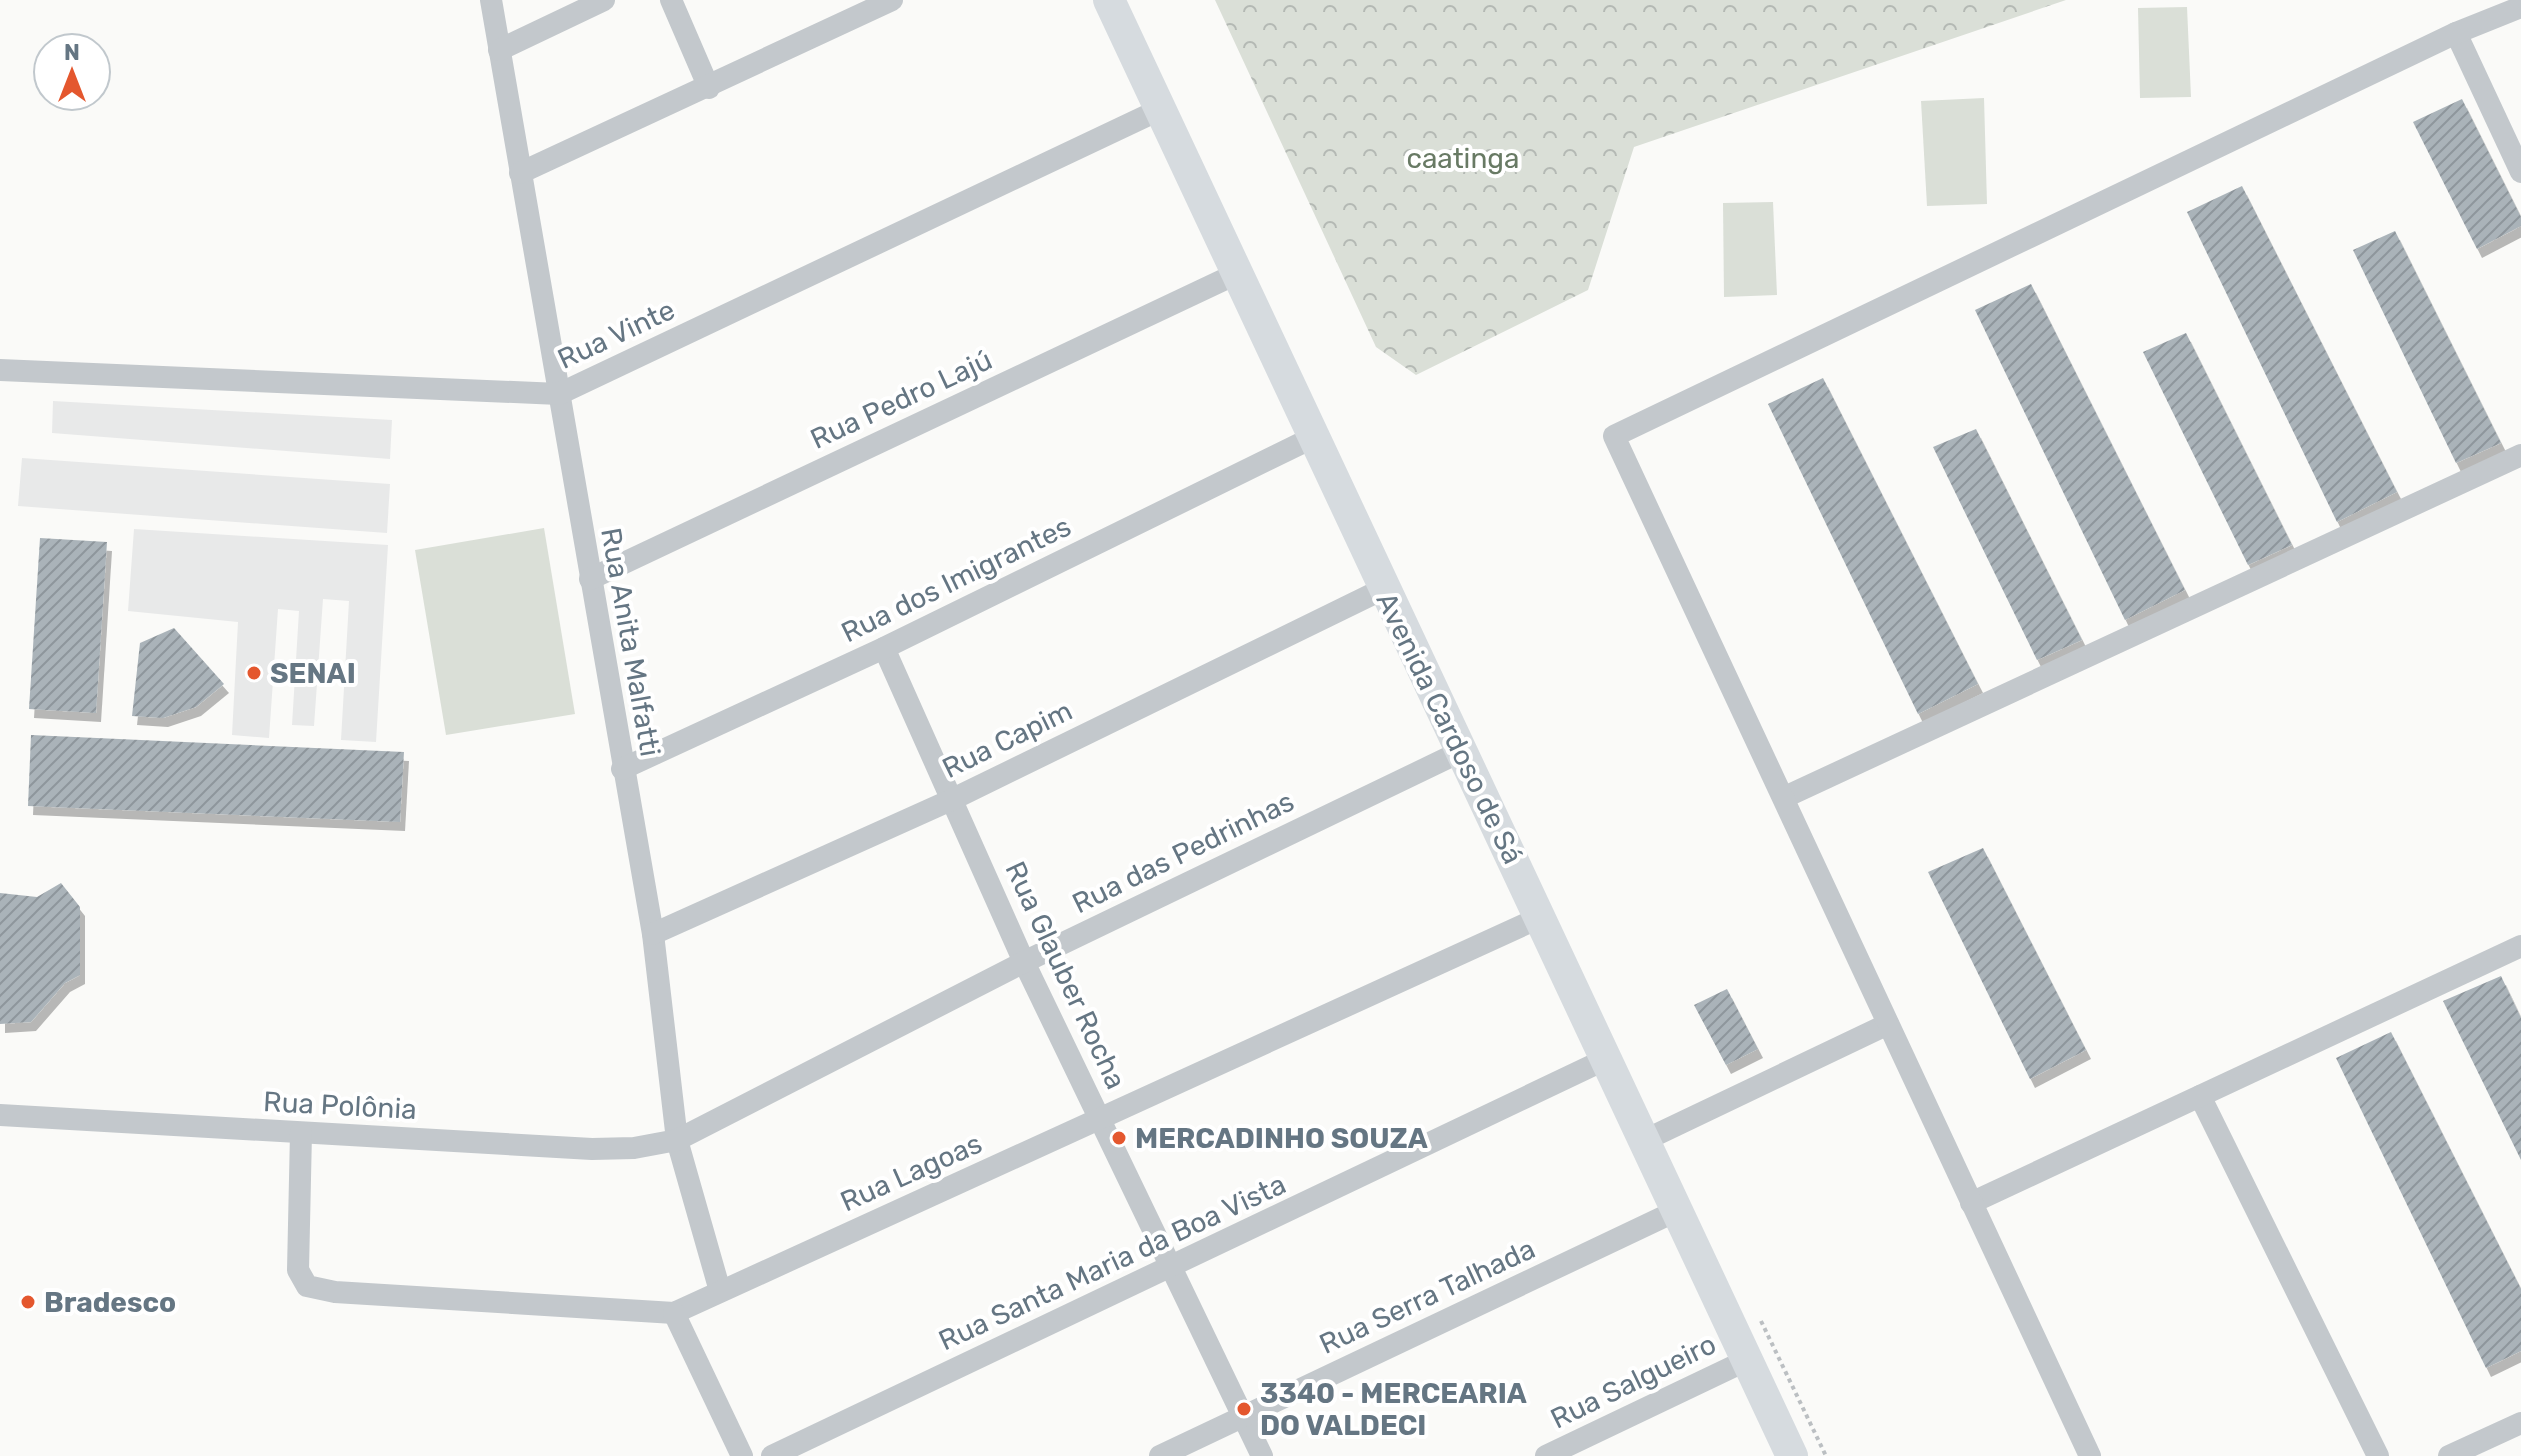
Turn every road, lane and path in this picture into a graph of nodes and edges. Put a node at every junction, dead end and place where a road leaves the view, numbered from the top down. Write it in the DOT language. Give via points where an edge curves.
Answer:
graph roads {
  1 [pos="491,0"];
  2 [pos="604,0"];
  3 [pos="671,0"];
  4 [pos="892,0"];
  5 [pos="1109,0"];
  6 [pos="2521,7"];
  7 [pos="2456,33"];
  8 [pos="499,50"];
  9 [pos="709,88"];
  10 [pos="1161,109"];
  11 [pos="2521,172"];
  12 [pos="520,173"];
  13 [pos="1238,273"];
  14 [pos="0,370"];
  15 [pos="559,394"];
  16 [pos="1314,437"];
  17 [pos="2521,455"];
  18 [pos="590,579"];
  19 [pos="1383,589"];
  20 [pos="884,648"];
  21 [pos="1460,752"];
  22 [pos="622,769"];
  23 [pos="1785,797"];
  24 [pos="951,800"];
  25 [pos="1541,917"];
  26 [pos="653,934"];
  27 [pos="2521,946"];
  28 [pos="1024,962"];
  29 [pos="1888,1024"];
  30 [pos="1606,1059"];
  31 [pos="2200,1096"];
  32 [pos="0,1115"];
  33 [pos="1101,1119"];
  34 [pos="301,1133"];
  35 [pos="677,1140"];
  36 [pos="1643,1141"];
  37 [pos="1971,1203"];
  38 [pos="1676,1211"];
  39 [pos="1171,1268"];
  40 [pos="720,1291"];
  41 [pos="674,1313"];
  42 [pos="1747,1360"];
  43 [pos="1245,1416"];
  44 [pos="2521,1423"];
  45 [pos="742,1456"];
  46 [pos="772,1456"];
  47 [pos="1160,1456"];
  48 [pos="1262,1456"];
  49 [pos="1546,1456"];
  50 [pos="1792,1456"];
  51 [pos="2090,1456"];
  52 [pos="2378,1456"];
  53 [pos="2449,1456"];
  1 -- 8 [label="street, Rua Anita Malfatti"];
  2 -- 8 [label="street"];
  3 -- 9 [label="street"];
  4 -- 9 [label="street"];
  5 -- 10 [label="highway, Avenida Cardoso de Sá"];
  6 -- 7 [label="street"];
  7 -- 11 [label="street"];
  7 -- 23 [label="street" via="1614,436"];
  8 -- 12 [label="street, Rua Anita Malfatti"];
  9 -- 12 [label="street"];
  10 -- 13 [label="highway, Avenida Cardoso de Sá"];
  10 -- 15 [label="street, Rua Vinte"];
  12 -- 15 [label="street, Rua Anita Malfatti"];
  13 -- 16 [label="highway, Avenida Cardoso de Sá"];
  13 -- 18 [label="street, Rua Pedro Lajú"];
  14 -- 15 [label="street, Rua Vinte"];
  15 -- 18 [label="street, Rua Anita Malfatti"];
  16 -- 19 [label="highway, Avenida Cardoso de Sá"];
  16 -- 20 [label="street, Rua dos Imigrantes"];
  17 -- 23 [label="street"];
  18 -- 22 [label="street, Rua Anita Malfatti"];
  19 -- 21 [label="highway, Avenida Cardoso de Sá"];
  19 -- 24 [label="street, Rua Capim"];
  20 -- 22 [label="street, Rua dos Imigrantes"];
  20 -- 24 [label="street, Rua Glauber Rocha"];
  21 -- 25 [label="highway, Avenida Cardoso de Sá"];
  21 -- 28 [label="street, Rua das Pedrinhas"];
  22 -- 26 [label="street, Rua Anita Malfatti"];
  23 -- 29 [label="street"];
  24 -- 26 [label="street, Rua Capim"];
  24 -- 28 [label="street, Rua Glauber Rocha"];
  25 -- 30 [label="highway, Avenida Cardoso de Sá"];
  25 -- 33 [label="street, Rua Lagoas"];
  26 -- 35 [label="street, Rua Anita Malfatti"];
  27 -- 31 [label="street"];
  28 -- 33 [label="street, Rua Glauber Rocha"];
  28 -- 35 [label="street, Rua das Pedrinhas"];
  29 -- 36 [label="street"];
  29 -- 37 [label="street"];
  30 -- 36 [label="highway, Avenida Cardoso de Sá"];
  30 -- 39 [label="street, Rua Santa Maria da Boa Vista"];
  31 -- 37 [label="street"];
  31 -- 52 [label="street"];
  32 -- 34 [label="street, Rua Polônia"];
  33 -- 39 [label="street, Rua Glauber Rocha"];
  33 -- 40 [label="street, Rua Lagoas"];
  34 -- 35 [label="street, Rua Polônia" via="592,1149"];
  34 -- 41 [label="street, Rua Lagoas" via="299,1251 307,1286"];
  35 -- 40 [label="street, Rua Anita Malfatti"];
  36 -- 38 [label="highway, Avenida Cardoso de Sá"];
  37 -- 51 [label="street"];
  38 -- 42 [label="highway, Avenida Cardoso de Sá"];
  38 -- 43 [label="street, Rua Serra Talhada"];
  39 -- 43 [label="street, Rua Glauber Rocha"];
  39 -- 46 [label="street, Rua Santa Maria da Boa Vista"];
  40 -- 41 [label="street, Rua Lagoas"];
  41 -- 45 [label="street"];
  42 -- 49 [label="street, Rua Salgueiro"];
  42 -- 50 [label="highway, Avenida Cardoso de Sá"];
  43 -- 47 [label="street, Rua Serra Talhada"];
  43 -- 48 [label="street, Rua Glauber Rocha"];
  44 -- 53 [label="street"];
}
